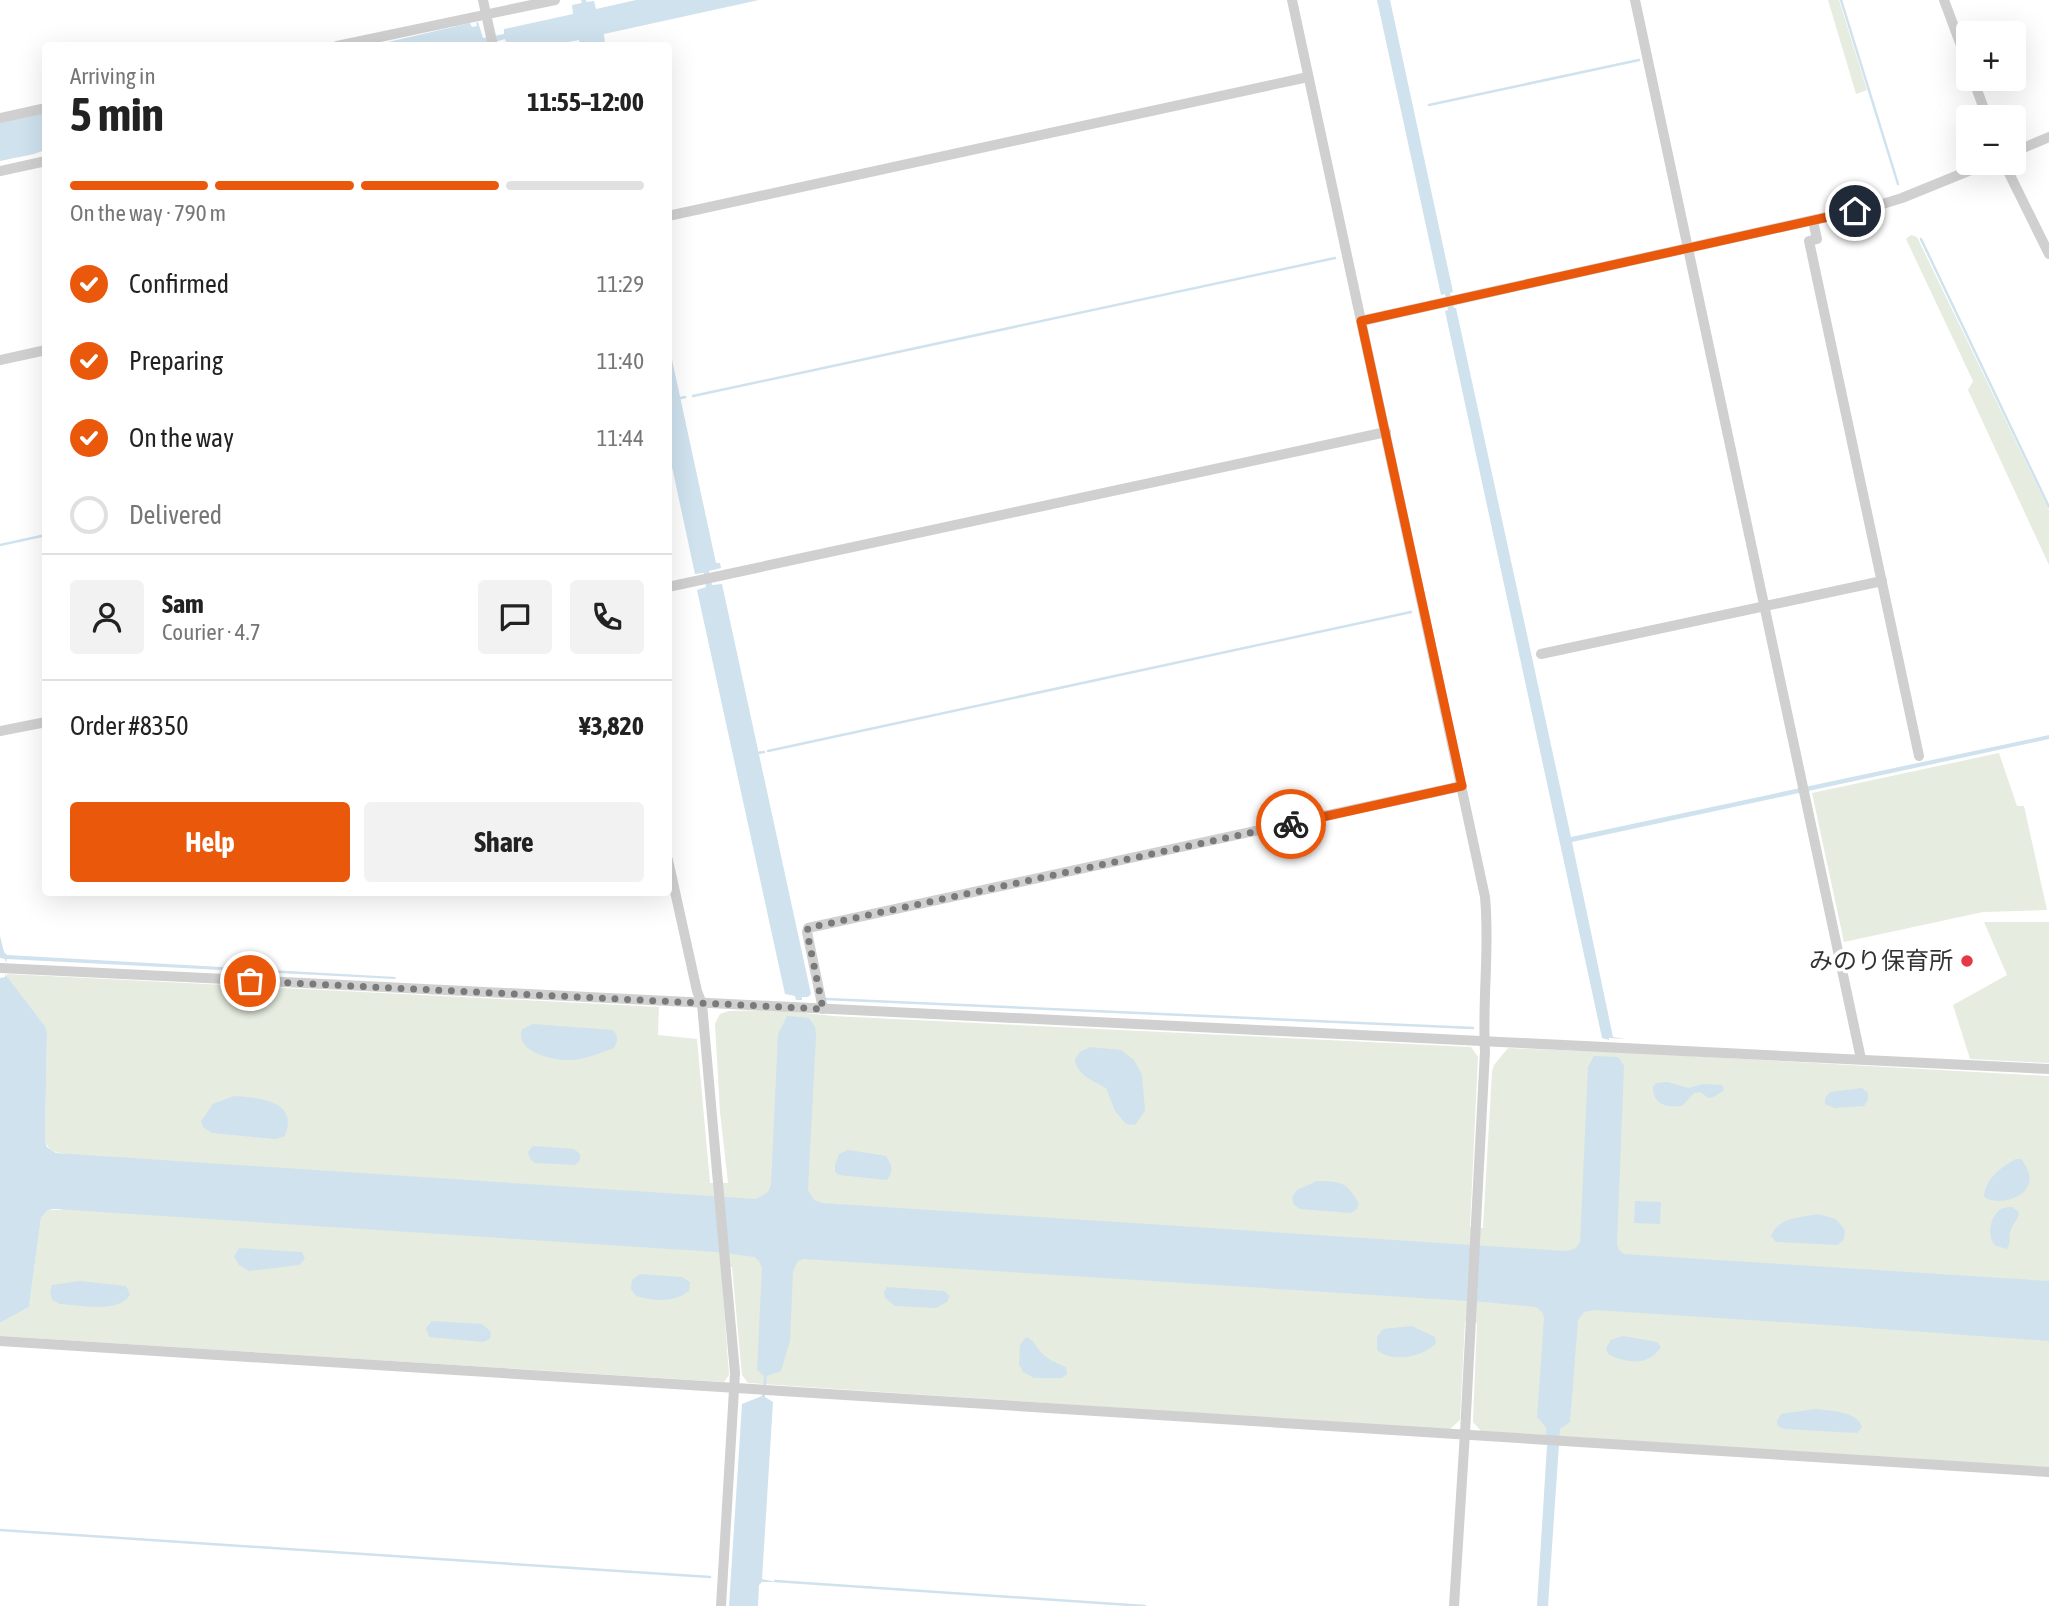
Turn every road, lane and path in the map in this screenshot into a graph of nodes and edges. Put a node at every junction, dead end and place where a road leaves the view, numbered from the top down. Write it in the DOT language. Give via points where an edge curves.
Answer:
graph roads {
  1 [pos="483,0"];
  2 [pos="555,0"];
  3 [pos="1292,0"];
  4 [pos="1635,0"];
  5 [pos="1944,0"];
  6 [pos="486,13"];
  7 [pos="1956,32"];
  8 [pos="355,42"];
  9 [pos="492,42"];
  10 [pos="1308,77"];
  11 [pos="42,109"];
  12 [pos="0,118"];
  13 [pos="2049,137"];
  14 [pos="2026,147"];
  15 [pos="42,162"];
  16 [pos="0,171"];
  17 [pos="1958,175"];
  18 [pos="2010,175"];
  19 [pos="672,215"];
  20 [pos="1813,221"];
  21 [pos="1688,248"];
  22 [pos="2049,254"];
  23 [pos="1361,321"];
  24 [pos="42,351"];
  25 [pos="0,360"];
  26 [pos="1385,432"];
  27 [pos="1882,581"];
  28 [pos="672,586"];
  29 [pos="1766,607"];
  30 [pos="1541,654"];
  31 [pos="42,723"];
  32 [pos="0,731"];
  33 [pos="1919,756"];
  34 [pos="1462,786"];
  35 [pos="672,878"];
  36 [pos="0,968"];
  37 [pos="702,1004"];
  38 [pos="823,1009"];
  39 [pos="1484,1041"];
  40 [pos="1861,1059"];
  41 [pos="2049,1069"];
  42 [pos="3,1340"];
  43 [pos="735,1387"];
  44 [pos="1465,1433"];
  45 [pos="2049,1472"];
  46 [pos="721,1606"];
  47 [pos="1454,1606"];
  1 -- 6 [label="street"];
  2 -- 6 [label="street"];
  3 -- 10 [label="street"];
  4 -- 21 [label="street"];
  5 -- 7 [label="street"];
  6 -- 8 [label="street"];
  6 -- 9 [label="street"];
  10 -- 19 [label="street"];
  10 -- 23 [label="street"];
  11 -- 12 [label="street"];
  13 -- 14 [label="street"];
  15 -- 16 [label="street"];
  17 -- 20 [label="street" via="1902,198"];
  18 -- 22 [label="street"];
  20 -- 21 [label="street"];
  20 -- 27 [label="street" via="1817,239 1810,241"];
  21 -- 23 [label="street"];
  21 -- 29 [label="street"];
  23 -- 26 [label="street"];
  24 -- 25 [label="street"];
  26 -- 28 [label="street"];
  26 -- 34 [label="street"];
  27 -- 29 [label="street"];
  27 -- 33 [label="street"];
  29 -- 30 [label="street"];
  29 -- 40 [label="street"];
  31 -- 32 [label="street"];
  34 -- 38 [label="street" via="808,928"];
  34 -- 39 [label="street" via="1488,927"];
  35 -- 37 [label="street"];
  36 -- 37 [label="street"];
  37 -- 38 [label="street"];
  37 -- 43 [label="street"];
  38 -- 39 [label="street"];
  39 -- 40 [label="street"];
  39 -- 44 [label="street"];
  40 -- 41 [label="street"];
  42 -- 43 [label="street"];
  43 -- 44 [label="street"];
  43 -- 46 [label="street"];
  44 -- 45 [label="street"];
  44 -- 47 [label="street"];
}
